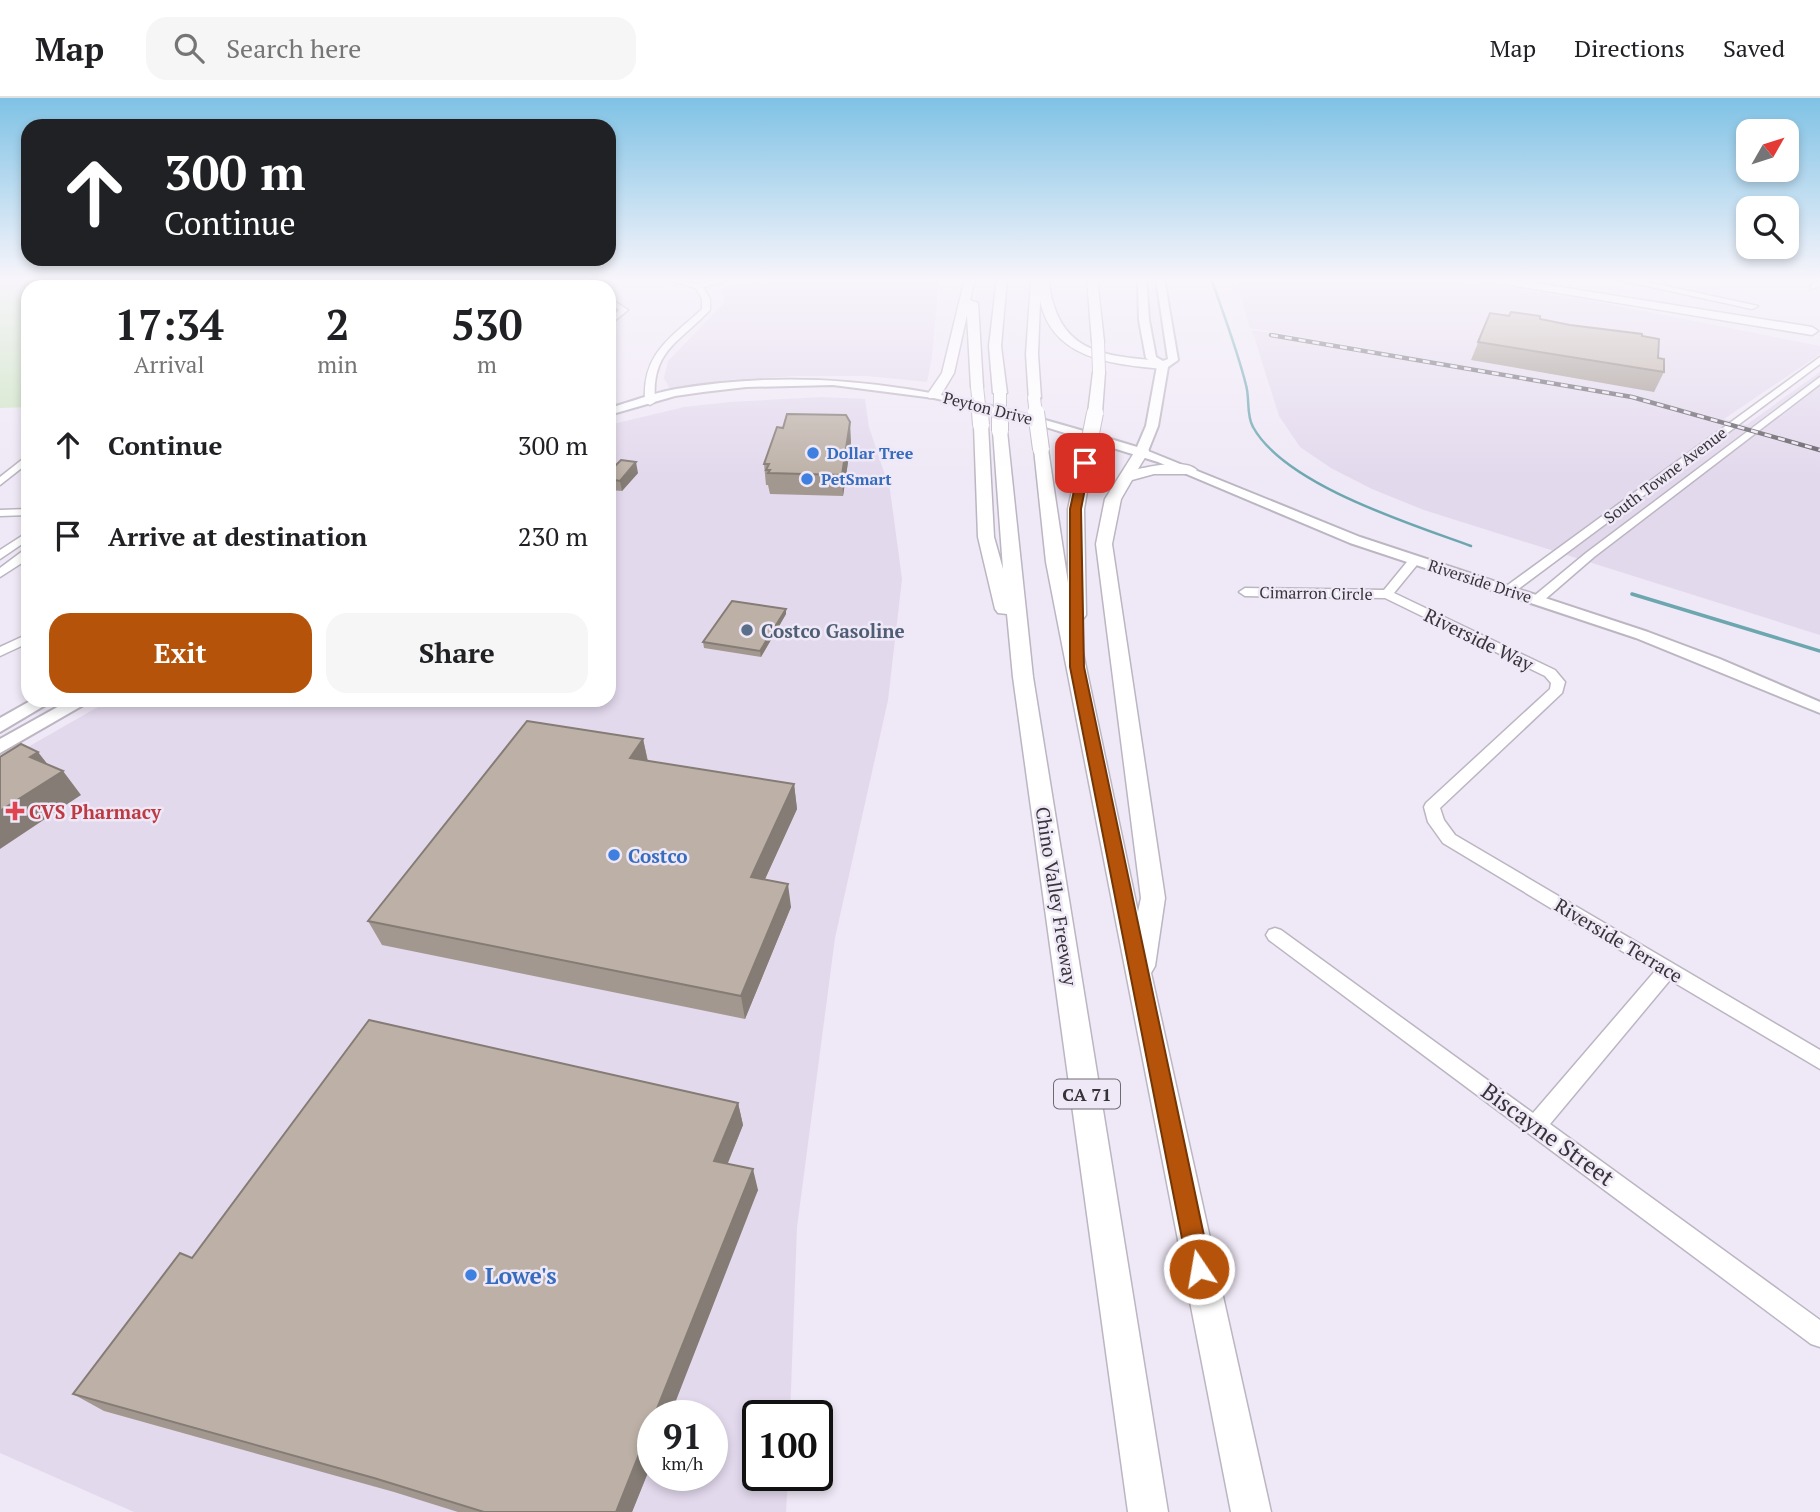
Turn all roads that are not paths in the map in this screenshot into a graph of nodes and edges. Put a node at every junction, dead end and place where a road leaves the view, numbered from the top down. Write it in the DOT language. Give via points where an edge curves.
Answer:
graph roads {
  1 [pos="667,344"];
  2 [pos="955,344"];
  3 [pos="973,344"];
  4 [pos="995,344"];
  5 [pos="1033,344"];
  6 [pos="1070,344"];
  7 [pos="1098,344"];
  8 [pos="1148,344"];
  9 [pos="1171,344"];
  10 [pos="1820,359"];
  11 [pos="1163,365"];
  12 [pos="1820,380"];
  13 [pos="934,395"];
  14 [pos="650,402"];
  15 [pos="616,410"];
  16 [pos="1142,451"];
  17 [pos="21,464"];
  18 [pos="1190,470"];
  19 [pos="1125,477"];
  20 [pos="0,482"];
  21 [pos="21,512"];
  22 [pos="0,513"];
  23 [pos="21,540"];
  24 [pos="0,555"];
  25 [pos="21,559"];
  26 [pos="1415,560"];
  27 [pos="0,573"];
  28 [pos="1509,590"];
  29 [pos="1245,592"];
  30 [pos="1387,594"];
  31 [pos="1538,599"];
  32 [pos="21,642"];
  33 [pos="0,652"];
  34 [pos="1077,667"];
  35 [pos="1023,677"];
  36 [pos="33,707"];
  37 [pos="71,707"];
  38 [pos="1820,708"];
  39 [pos="0,726"];
  40 [pos="0,747"];
  41 [pos="1432,807"];
  42 [pos="1275,935"];
  43 [pos="1668,969"];
  44 [pos="1140,983"];
  45 [pos="1820,1060"];
  46 [pos="1536,1125"];
  47 [pos="1820,1335"];
  48 [pos="1147,1512"];
  49 [pos="1251,1512"];
  1 -- 14 [label="street" via="649,370"];
  2 -- 13 [label="highway" via="946,378"];
  3 -- 35 [label="highway, bridge" via="986,537"];
  4 -- 35 [label="highway, Chino Valley Freeway / CA 71, bridge"];
  5 -- 34 [label="highway, bridge" via="1034,398 1055,562"];
  6 -- 11 [label="highway" via="1112,359"];
  7 -- 34 [label="highway, bridge" via="1096,413 1076,509"];
  8 -- 11 [label="main road" via="1151,358"];
  9 -- 11 [label="main road" via="1174,360"];
  10 -- 28 [label="street, South Towne Avenue"];
  11 -- 16 [label="main road" via="1152,426"];
  12 -- 31 [label="street, South Towne Avenue"];
  13 -- 14 [label="main road, Peyton Drive" via="872,388"];
  13 -- 16 [label="main road, Peyton Drive"];
  14 -- 15 [label="main road, Peyton Drive"];
  16 -- 18 [label="main road, Riverside Drive"];
  16 -- 19 [label="highway"];
  17 -- 20 [label="street"];
  18 -- 19 [label="highway" via="1154,470"];
  18 -- 26 [label="main road, Riverside Drive" via="1300,519"];
  19 -- 44 [label="highway" via="1110,506 1104,544 1153,898"];
  21 -- 22 [label="street"];
  23 -- 24 [label="street"];
  25 -- 27 [label="street"];
  26 -- 28 [label="main road, Riverside Drive"];
  26 -- 30 [label="street"];
  28 -- 31 [label="main road, Riverside Drive"];
  29 -- 30 [label="street, Cimarron Circle"];
  30 -- 41 [label="street, Riverside Way" via="1550,673 1558,682 1557,690"];
  31 -- 38 [label="main road, Riverside Drive" via="1714,662"];
  32 -- 33 [label="street"];
  34 -- 44 [label="highway"];
  35 -- 48 [label="highway, Chino Valley Freeway / CA 71"];
  36 -- 39 [label="main road"];
  37 -- 40 [label="main road"];
  41 -- 43 [label="street, Riverside Terrace" via="1436,822 1449,839"];
  42 -- 46 [label="street, Biscayne Street"];
  43 -- 45 [label="street, Riverside Terrace"];
  43 -- 46 [label="street"];
  44 -- 49 [label="highway"];
  46 -- 47 [label="street, Biscayne Street"];
}
